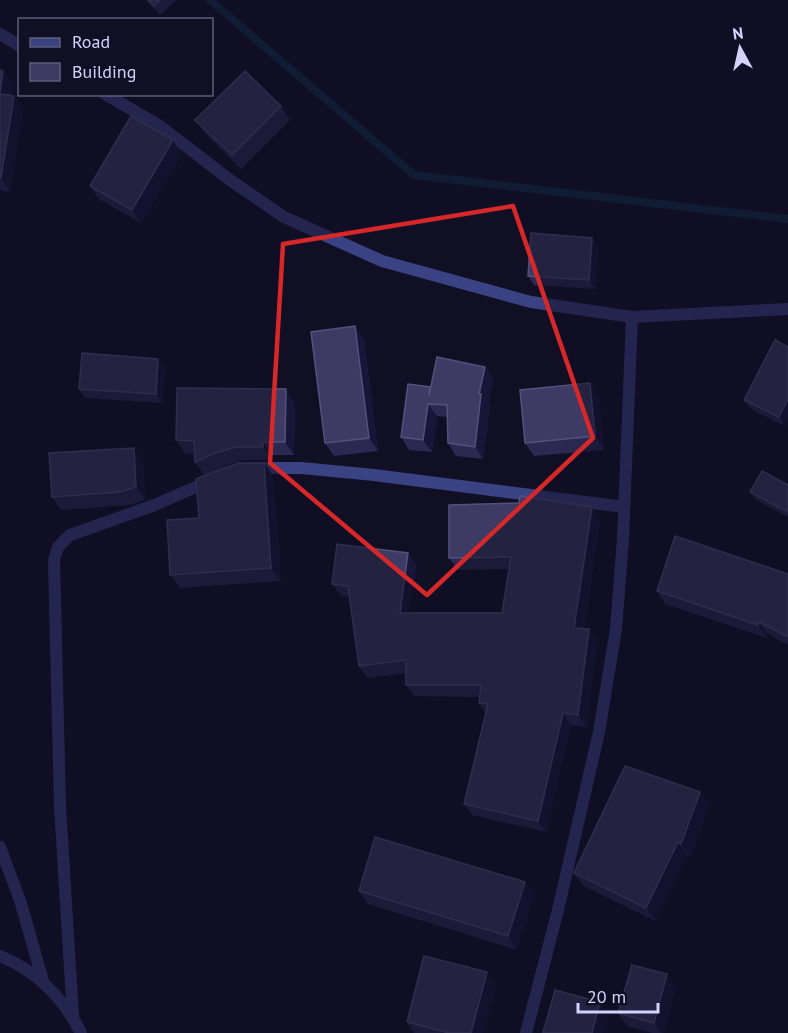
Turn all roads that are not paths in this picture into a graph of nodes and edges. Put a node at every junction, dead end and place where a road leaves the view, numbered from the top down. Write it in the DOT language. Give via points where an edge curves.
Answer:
graph roads {
  1 [pos="0,34"];
  2 [pos="18,44"];
  3 [pos="108,96"];
  4 [pos="788,309"];
  5 [pos="632,317"];
  6 [pos="237,471"];
  7 [pos="216,478"];
  8 [pos="624,507"];
  9 [pos="0,847"];
  10 [pos="0,956"];
  11 [pos="43,981"];
  12 [pos="73,1017"];
  13 [pos="81,1033"];
  14 [pos="526,1033"];
  1 -- 2 [label="street"];
  3 -- 5 [label="street" via="160,126 284,217 382,261 531,302"];
  4 -- 5 [label="street"];
  5 -- 8 [label="street"];
  6 -- 8 [label="street" via="301,468"];
  7 -- 12 [label="street" via="70,535 58,547 54,560 60,806"];
  8 -- 14 [label="street" via="616,629 599,732"];
  9 -- 11 [label="street"];
  10 -- 11 [label="street"];
  11 -- 12 [label="street"];
  12 -- 13 [label="street"];
}
